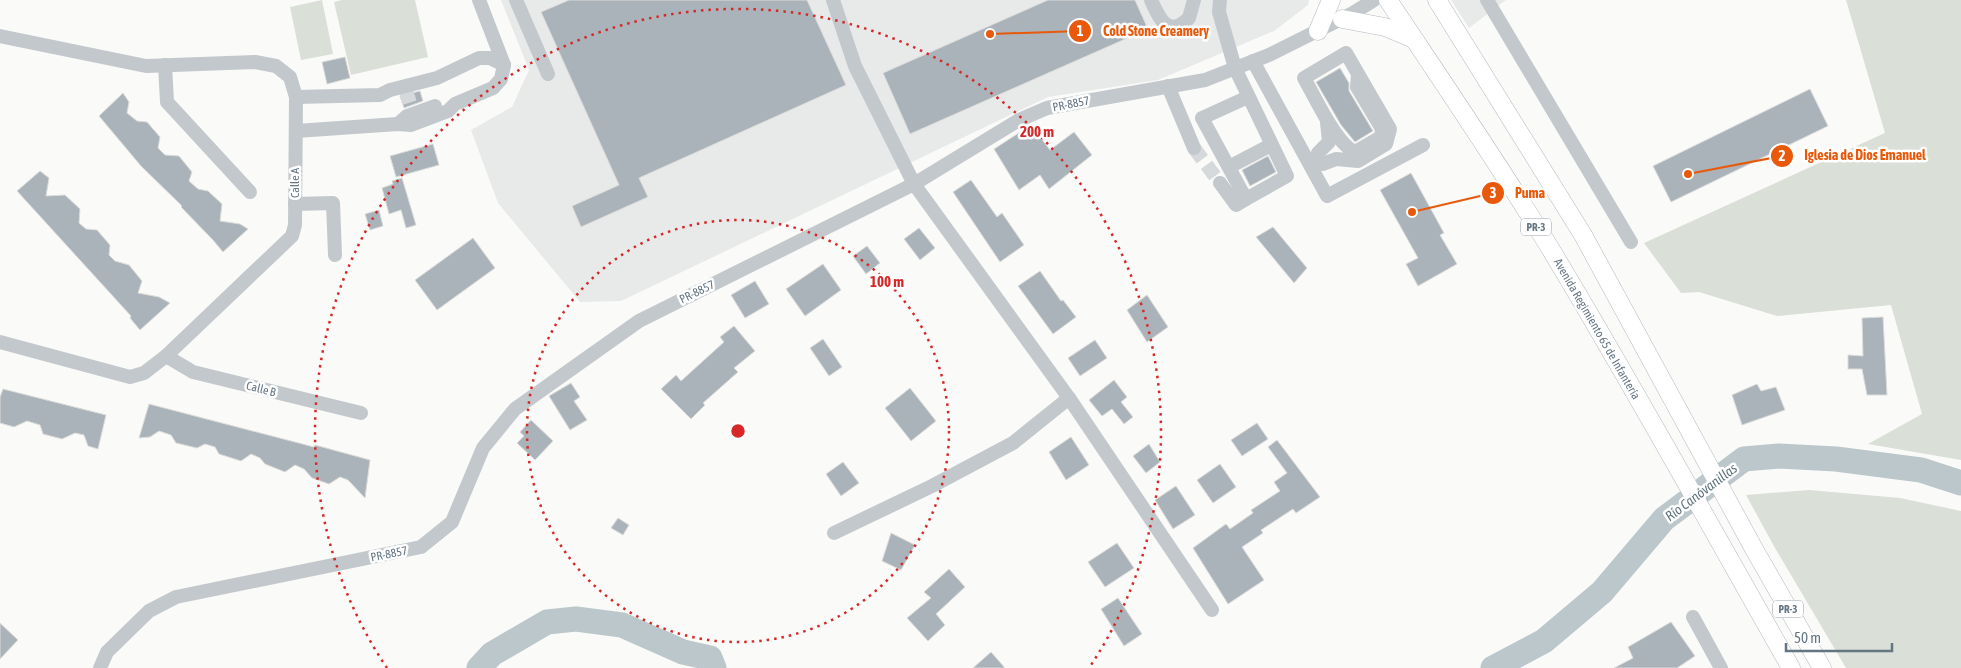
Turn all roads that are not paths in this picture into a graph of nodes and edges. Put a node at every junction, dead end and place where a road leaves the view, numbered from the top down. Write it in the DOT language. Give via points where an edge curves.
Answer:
graph roads {
  1 [pos="480,0"];
  2 [pos="516,0"];
  3 [pos="833,0"];
  4 [pos="1151,0"];
  5 [pos="1194,0"];
  6 [pos="1220,0"];
  7 [pos="1331,0"];
  8 [pos="1374,0"];
  9 [pos="1388,0"];
  10 [pos="1437,0"];
  11 [pos="1486,0"];
  12 [pos="1342,19"];
  13 [pos="1318,31"];
  14 [pos="0,36"];
  15 [pos="1414,40"];
  16 [pos="1253,61"];
  17 [pos="504,64"];
  18 [pos="165,65"];
  19 [pos="1235,68"];
  20 [pos="548,74"];
  21 [pos="1358,74"];
  22 [pos="434,78"];
  23 [pos="1168,86"];
  24 [pos="420,92"];
  25 [pos="380,95"];
  26 [pos="296,97"];
  27 [pos="1248,97"];
  28 [pos="401,98"];
  29 [pos="1202,118"];
  30 [pos="1327,119"];
  31 [pos="1184,126"];
  32 [pos="296,132"];
  33 [pos="1424,144"];
  34 [pos="1271,145"];
  35 [pos="1194,148"];
  36 [pos="1314,164"];
  37 [pos="1229,167"];
  38 [pos="1220,183"];
  39 [pos="914,184"];
  40 [pos="250,192"];
  41 [pos="1246,199"];
  42 [pos="295,204"];
  43 [pos="1631,242"];
  44 [pos="335,255"];
  45 [pos="0,342"];
  46 [pos="166,356"];
  47 [pos="1069,398"];
  48 [pos="361,413"];
  49 [pos="834,533"];
  50 [pos="1212,610"];
  51 [pos="1692,617"];
  52 [pos="1718,667"];
  53 [pos="100,668"];
  54 [pos="1791,668"];
  55 [pos="1822,668"];
  1 -- 17 [label="street"];
  2 -- 20 [label="street"];
  3 -- 39 [label="street" via="854,66"];
  4 -- 5 [label="street" via="1169,27 1189,18"];
  6 -- 19 [label="street" via="1219,12"];
  7 -- 13 [label="main road"];
  8 -- 12 [label="street, PR-8857"];
  9 -- 15 [label="main road, Avenida Regimiento 65 de Infantería / PR-3"];
  10 -- 55 [label="main road, PR-3" via="1583,235"];
  11 -- 43 [label="street"];
  12 -- 13 [label="street, PR-8857"];
  12 -- 15 [label="main road" via="1385,27"];
  13 -- 16 [label="street, PR-8857"];
  14 -- 18 [label="street, Calle A" via="146,66"];
  15 -- 54 [label="main road, Avenida Regimiento 65 de Infantería / PR-3" via="1552,252"];
  16 -- 19 [label="street, PR-8857"];
  16 -- 36 [label="street"];
  17 -- 22 [label="street" via="480,58"];
  17 -- 32 [label="street" via="501,79 493,88 411,125"];
  18 -- 26 [label="street, Calle A" via="256,62 276,66 290,77"];
  18 -- 40 [label="street" via="167,102"];
  19 -- 23 [label="street, PR-8857" via="1205,80"];
  19 -- 27 [label="street"];
  21 -- 30 [label="street" via="1346,53 1304,78"];
  21 -- 30 [label="street" via="1357,87 1382,129 1380,137 1355,152 1346,148"];
  21 -- 36 [label="street" via="1390,129 1386,144 1358,161"];
  22 -- 24 [label="street" via="431,88"];
  22 -- 25 [label="street"];
  23 -- 31 [label="street"];
  23 -- 39 [label="street, PR-8857" via="1048,108 1019,120"];
  25 -- 26 [label="street"];
  25 -- 28 [label="street"];
  26 -- 32 [label="street, Calle A"];
  27 -- 29 [label="street"];
  27 -- 34 [label="street"];
  29 -- 31 [label="street"];
  29 -- 37 [label="street"];
  30 -- 36 [label="street" via="1329,142 1318,153"];
  31 -- 35 [label="street"];
  32 -- 42 [label="street, Calle A"];
  33 -- 36 [label="street" via="1327,196"];
  34 -- 37 [label="street"];
  34 -- 41 [label="street" via="1287,176"];
  37 -- 41 [label="street"];
  38 -- 41 [label="street" via="1236,205"];
  39 -- 47 [label="street"];
  39 -- 53 [label="street, PR-8857" via="638,321 515,409 483,448 452,522 421,547 176,597 149,611 107,652"];
  42 -- 44 [label="street" via="333,203"];
  42 -- 46 [label="street, Calle A" via="292,236"];
  45 -- 46 [label="street, Calle A" via="130,377 144,373"];
  46 -- 48 [label="street, Calle B" via="193,372"];
  47 -- 49 [label="street" via="1013,443"];
  47 -- 50 [label="street"];
  51 -- 52 [label="street"];
}
